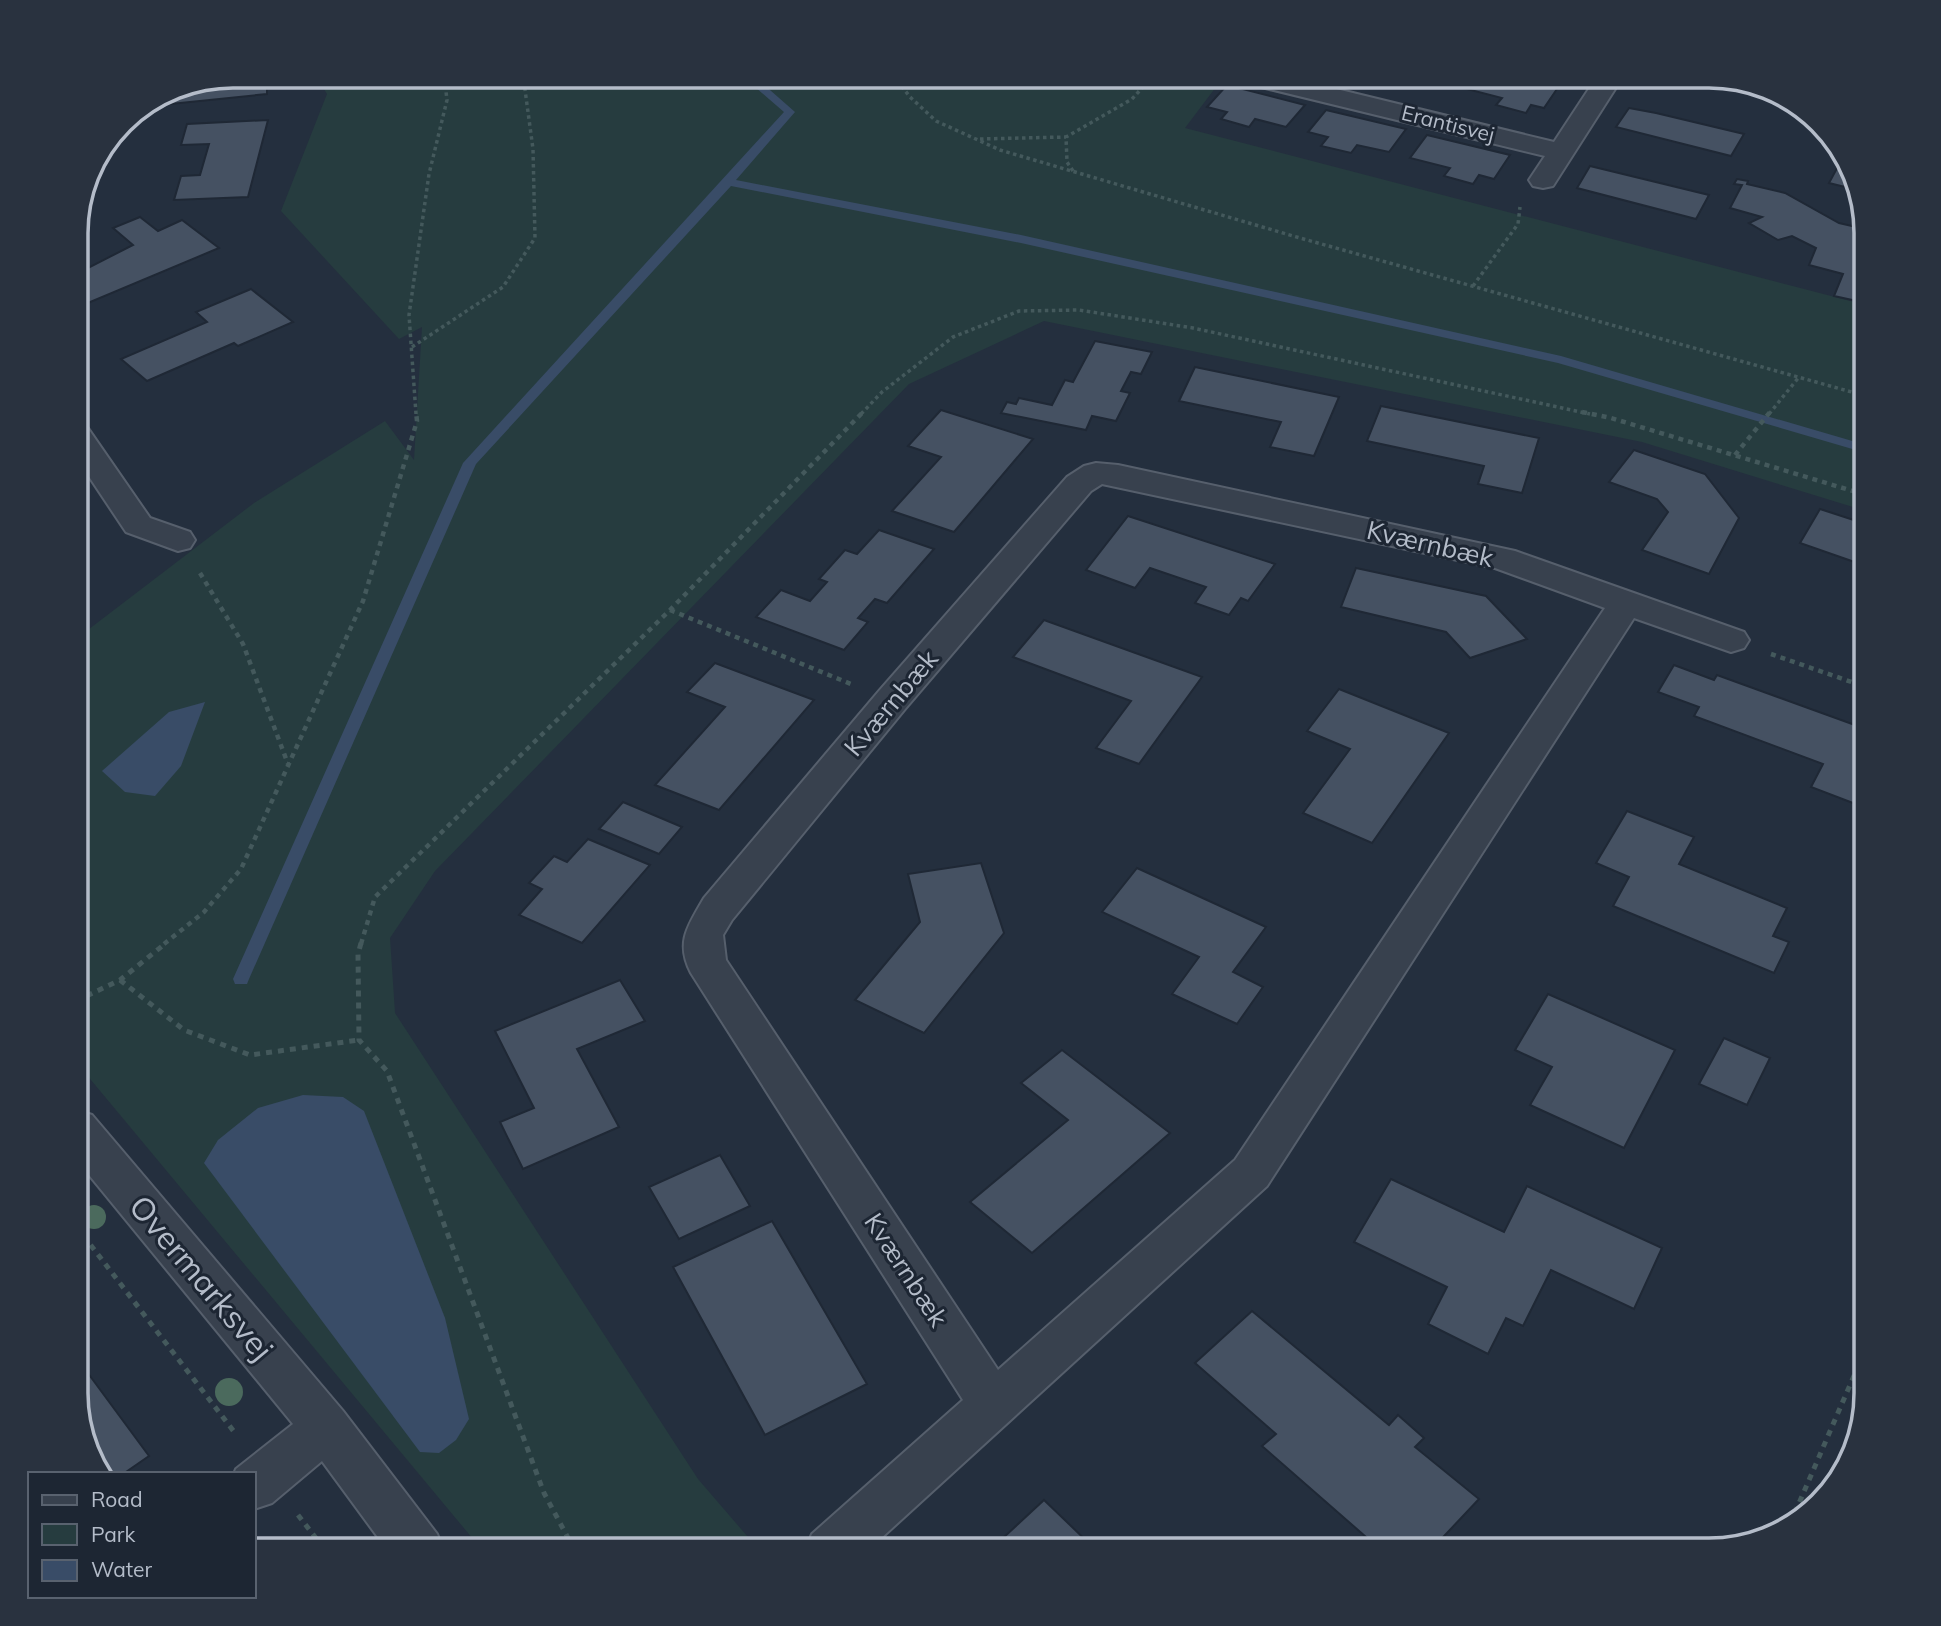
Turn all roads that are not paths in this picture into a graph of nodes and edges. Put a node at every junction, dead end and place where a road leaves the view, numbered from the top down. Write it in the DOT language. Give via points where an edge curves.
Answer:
graph roads {
  1 [pos="1295,87"];
  2 [pos="1603,87"];
  3 [pos="1560,152"];
  4 [pos="1544,180"];
  5 [pos="88,451"];
  6 [pos="178,540"];
  7 [pos="1625,604"];
  8 [pos="1731,640"];
  9 [pos="88,1142"];
  10 [pos="994,1406"];
  11 [pos="326,1427"];
  12 [pos="261,1481"];
  13 [pos="409,1538"];
  14 [pos="845,1538"];
  1 -- 3 [label="street, Erantisvej"];
  2 -- 3 [label="street"];
  3 -- 4 [label="street"];
  5 -- 6 [label="street" via="138,524"];
  7 -- 8 [label="street, Kværnbæk"];
  7 -- 10 [label="street" via="1251,1173"];
  7 -- 10 [label="street, Kværnbæk" via="1503,559 1096,473 1079,484 718,909 703,935 706,962"];
  9 -- 11 [label="street, Overmarksvej"];
  10 -- 14 [label="street"];
  11 -- 12 [label="street"];
  11 -- 13 [label="street, Overmarksvej"];
}
